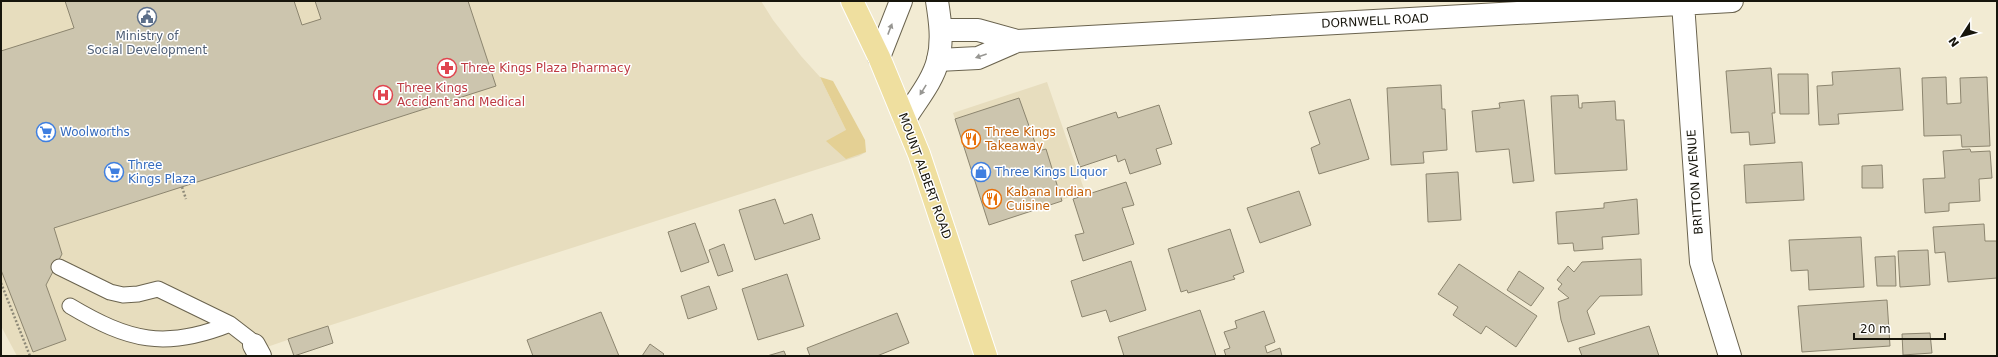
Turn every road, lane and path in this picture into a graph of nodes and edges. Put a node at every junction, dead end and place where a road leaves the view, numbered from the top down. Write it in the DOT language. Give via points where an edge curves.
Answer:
graph roads {
  1 [pos="852,1"];
  2 [pos="901,1"];
  3 [pos="937,1"];
  4 [pos="1732,1"];
  5 [pos="1683,4"];
  6 [pos="941,30"];
  7 [pos="1017,41"];
  8 [pos="879,57"];
  9 [pos="938,60"];
  10 [pos="905,119"];
  11 [pos="182,187"];
  12 [pos="186,199"];
  13 [pos="59,267"];
  14 [pos="1,283"];
  15 [pos="70,306"];
  16 [pos="230,324"];
  17 [pos="257,350"];
  18 [pos="30,356"];
  19 [pos="986,356"];
  20 [pos="1730,356"];
  1 -- 8 [label="main road, MOUNT ALBERT ROAD"];
  8 -- 2 [label="street, one-way"];
  3 -- 6 [label="street"];
  4 -- 5 [label="street, DORNWELL ROAD"];
  5 -- 7 [label="street, DORNWELL ROAD"];
  5 -- 20 [label="street, BRITTON AVENUE" via="1701,262"];
  6 -- 7 [label="street, DORNWELL ROAD" via="978,30"];
  6 -- 9 [label="street"];
  7 -- 9 [label="street, DORNWELL ROAD, one-way" via="978,58"];
  8 -- 10 [label="main road, MOUNT ALBERT ROAD"];
  9 -- 10 [label="street, one-way" via="929,82"];
  10 -- 19 [label="main road, MOUNT ALBERT ROAD"];
  11 -- 12 [label="path"];
  13 -- 16 [label="lane" via="110,292 123,295 158,289"];
  14 -- 18 [label="path"];
  15 -- 16 [label="lane" via="114,330 139,338 186,338 206,334"];
  16 -- 17 [label="lane" via="252,341"];
}
